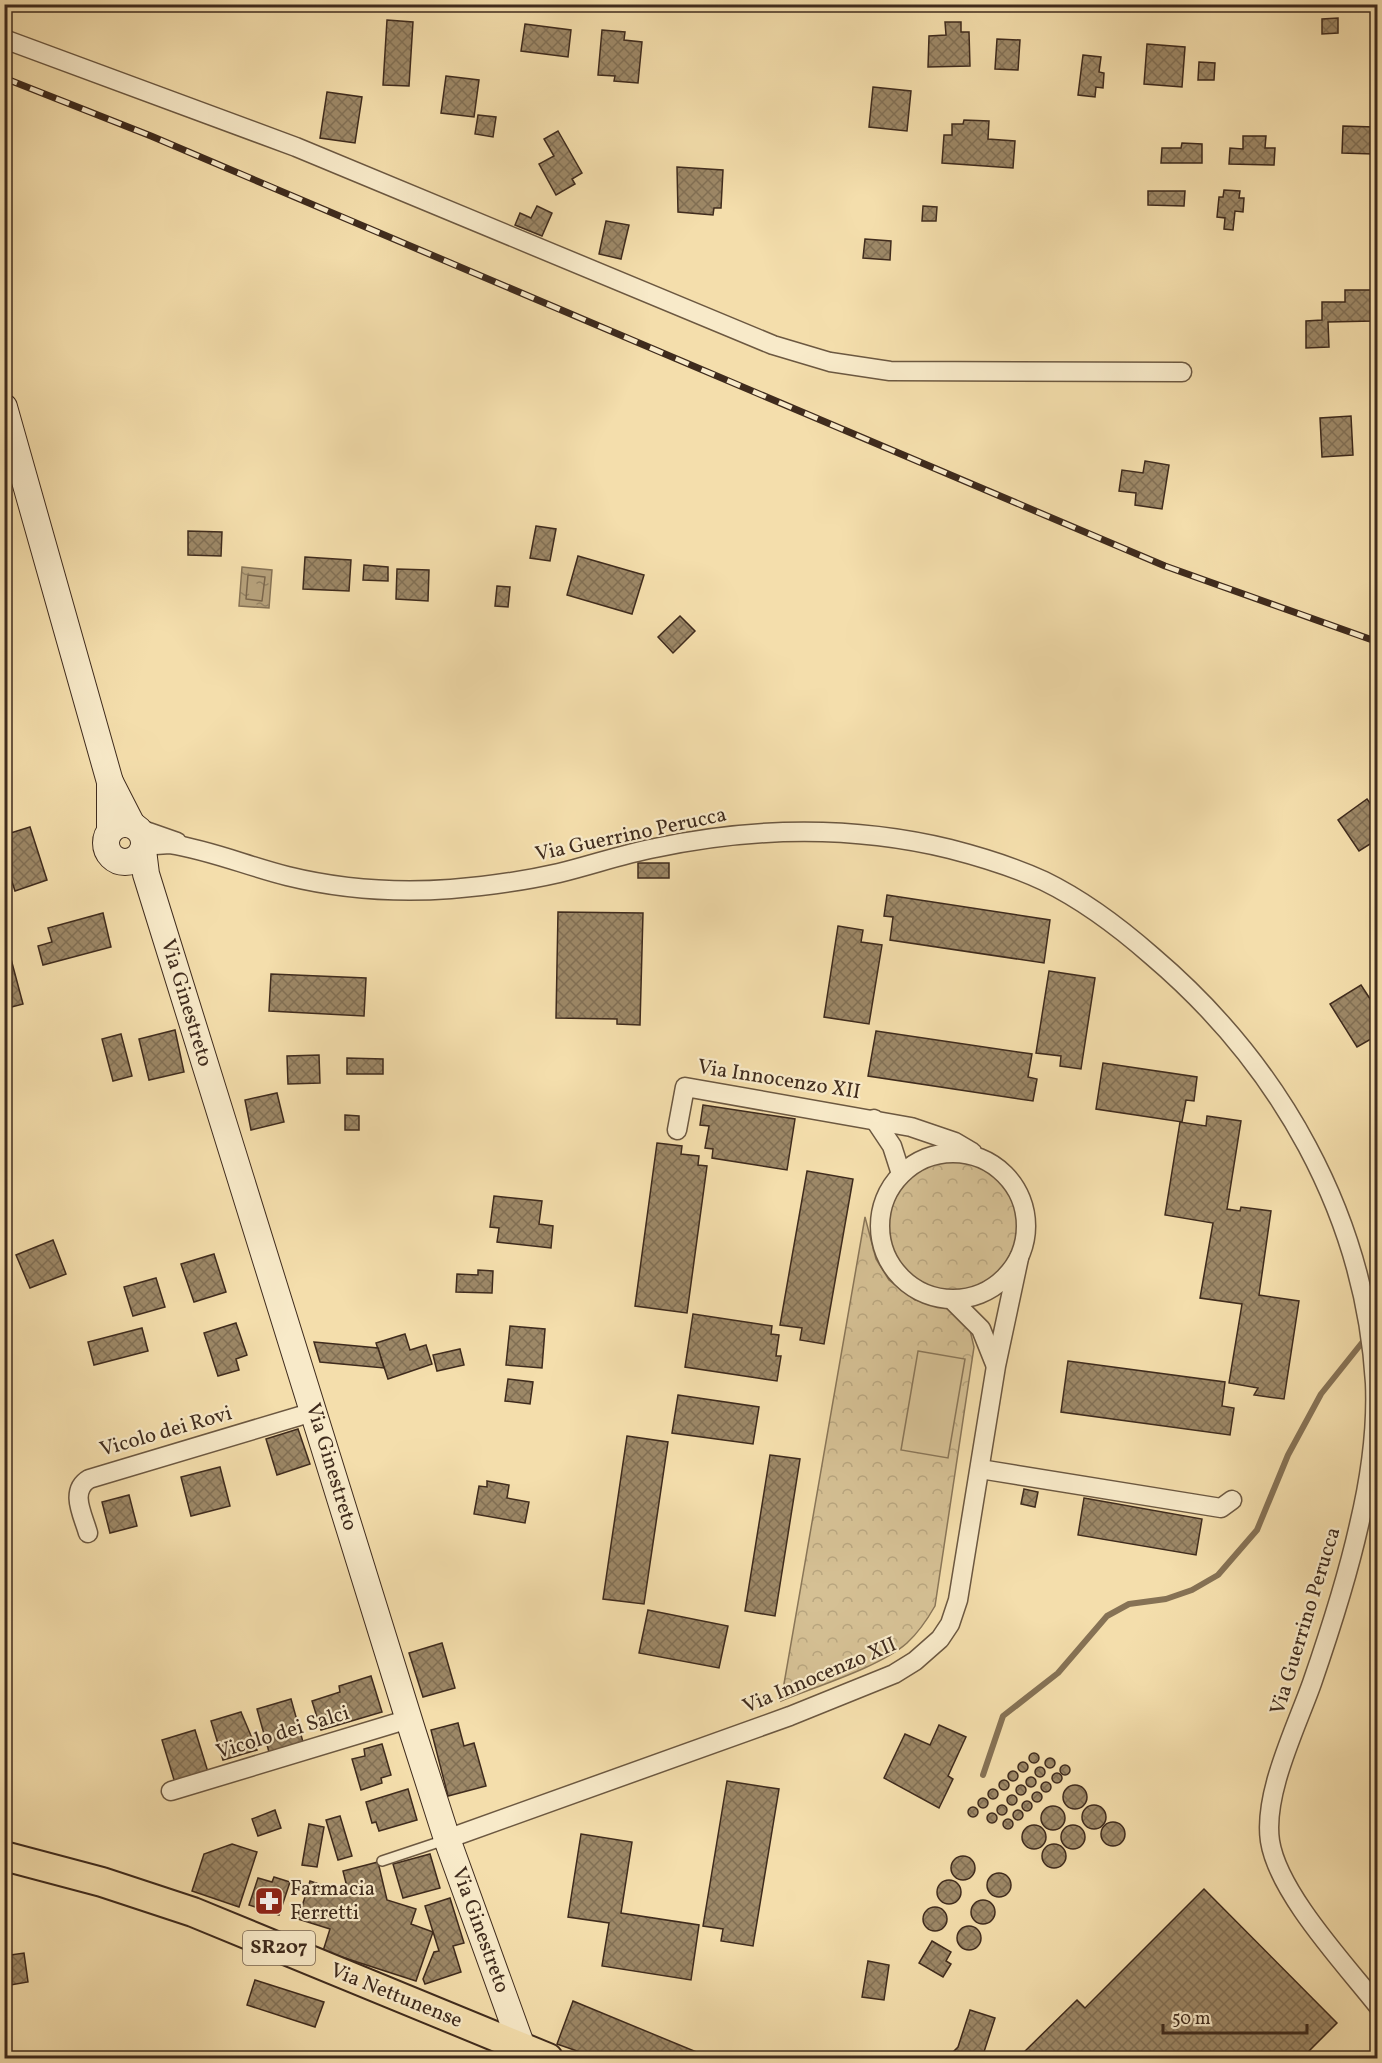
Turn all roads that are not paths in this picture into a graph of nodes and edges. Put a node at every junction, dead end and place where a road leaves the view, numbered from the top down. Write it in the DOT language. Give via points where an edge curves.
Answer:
graph roads {
  1 [pos="4,39"];
  2 [pos="1182,372"];
  3 [pos="4,407"];
  4 [pos="129,839"];
  5 [pos="874,1119"];
  6 [pos="677,1130"];
  7 [pos="981,1158"];
  8 [pos="901,1174"];
  9 [pos="1019,1258"];
  10 [pos="952,1300"];
  11 [pos="996,1366"];
  12 [pos="314,1412"];
  13 [pos="980,1468"];
  14 [pos="1232,1500"];
  15 [pos="88,1533"];
  16 [pos="409,1719"];
  17 [pos="171,1791"];
  18 [pos="447,1839"];
  19 [pos="4,1856"];
  20 [pos="382,1861"];
  21 [pos="1377,2006"];
  22 [pos="522,2047"];
  23 [pos="548,2058"];
  1 -- 2 [label="street" via="296,147 773,345 814,358 890,371"];
  3 -- 4 [label="street, Via Ginestreto"];
  4 -- 12 [label="street, Via Ginestreto" via="149,884"];
  4 -- 21 [label="street, Via Guerrino Perucca" via="157,833 186,846 315,882 365,889 429,890 530,879 643,850 717,837 781,830 861,833 967,854 1041,879 1102,916 1165,967 1216,1018 1262,1073 1296,1123 1330,1192 1352,1255 1368,1322 1375,1411 1365,1499 1342,1593 1280,1773 1269,1827 1271,1849 1293,1894"];
  5 -- 6 [label="street, Via Innocenzo XII" via="685,1087"];
  5 -- 7 [label="street, Via Innocenzo XII" via="936,1134"];
  5 -- 8 [label="street, Via Innocenzo XII" via="892,1146"];
  7 -- 8 [label="street, Via Innocenzo XII" via="961,1153 939,1154 919,1161"];
  7 -- 9 [label="street, Via Innocenzo XII" via="1005,1175 1018,1193 1026,1223"];
  8 -- 10 [label="street, Via Innocenzo XII" via="882,1207 882,1249 893,1269 909,1285 929,1296"];
  9 -- 10 [label="street, Via Innocenzo XII" via="992,1289"];
  9 -- 11 [label="street, Via Innocenzo XII"];
  10 -- 11 [label="street" via="981,1329"];
  11 -- 13 [label="street, Via Innocenzo XII"];
  12 -- 15 [label="street, Vicolo dei Rovi" via="89,1479 78,1494"];
  12 -- 16 [label="street, Via Ginestreto"];
  13 -- 14 [label="street" via="1221,1508"];
  13 -- 18 [label="street, Via Innocenzo XII" via="954,1613 940,1639 915,1661 880,1680 795,1714"];
  16 -- 17 [label="street, Vicolo dei Salci"];
  16 -- 18 [label="street, Via Ginestreto"];
  18 -- 20 [label="lane"];
  18 -- 22 [label="street, Via Ginestreto"];
  19 -- 22 [label="main road, Via Nettunense / SR207" via="114,1885 193,1912"];
  22 -- 23 [label="main road, Via Nettunense / SR207"];
}
